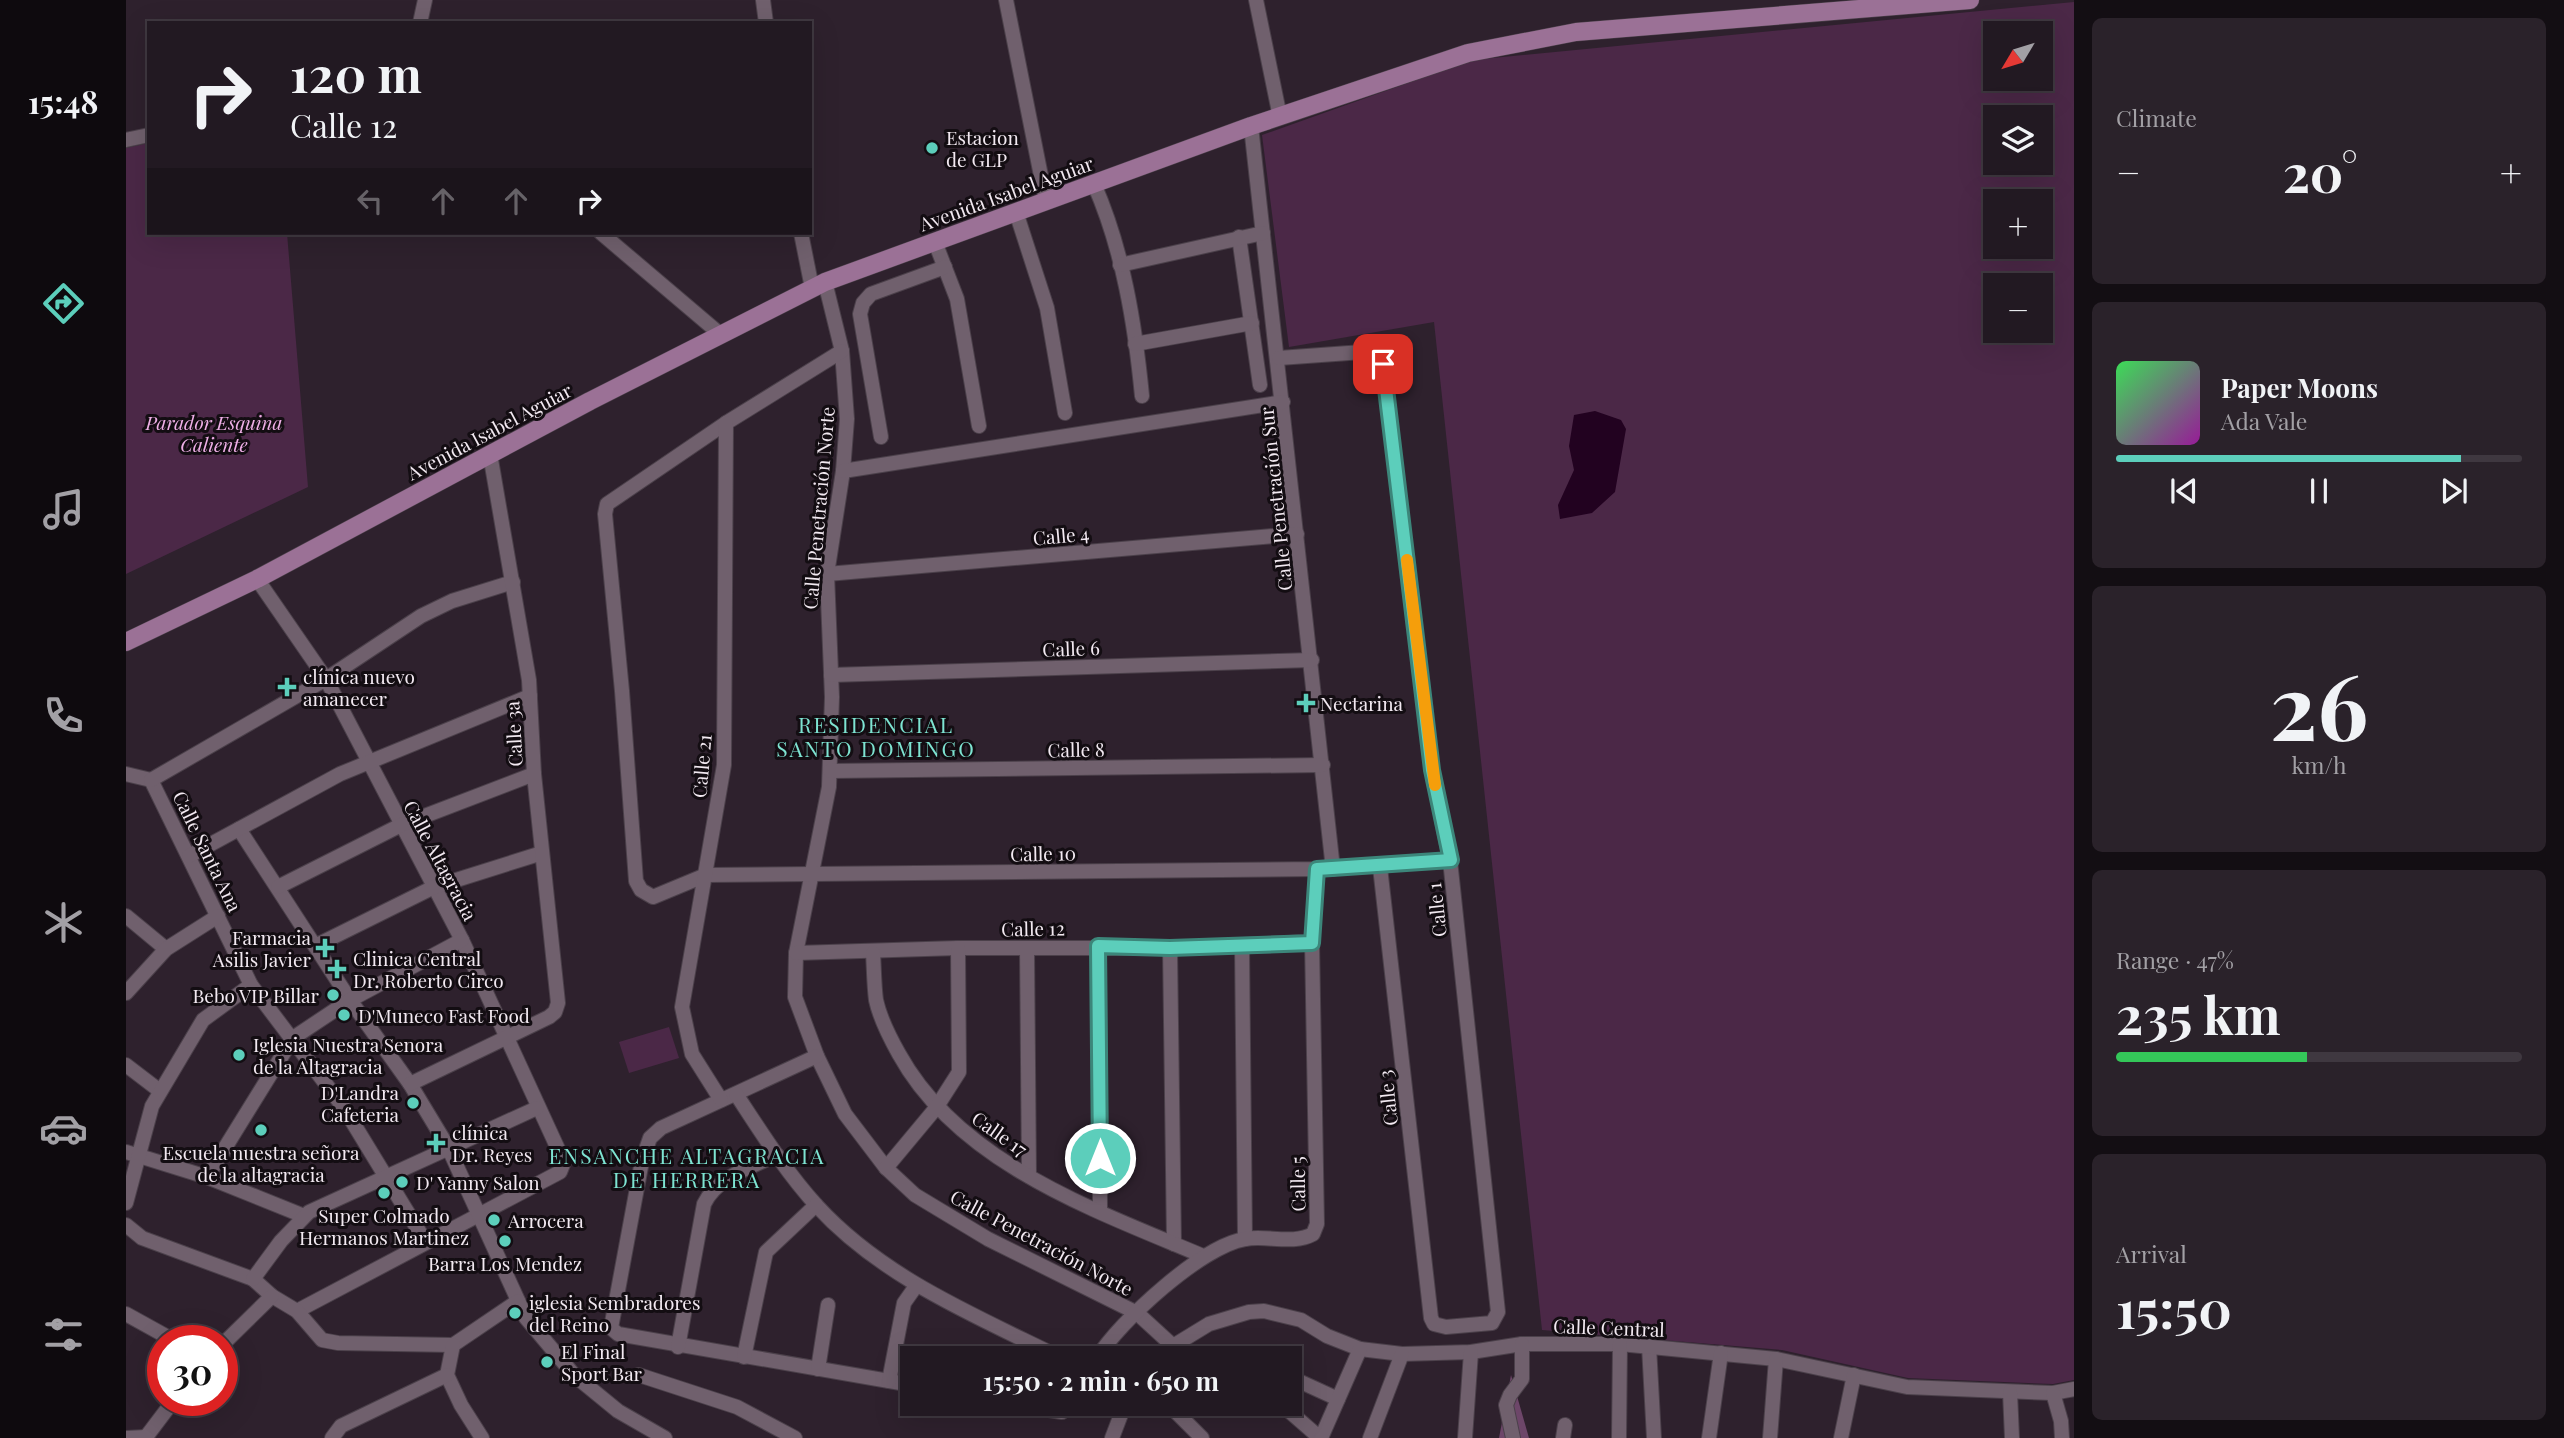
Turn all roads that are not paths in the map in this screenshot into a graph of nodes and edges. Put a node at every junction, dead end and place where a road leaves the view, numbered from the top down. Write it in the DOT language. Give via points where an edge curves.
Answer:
graph roads {
  1 [pos="425,0"];
  2 [pos="763,0"];
  3 [pos="1006,0"];
  4 [pos="1256,0"];
  5 [pos="1970,0"];
  6 [pos="420,21"];
  7 [pos="766,21"];
  8 [pos="1280,117"];
  9 [pos="1251,126"];
  10 [pos="147,135"];
  11 [pos="126,140"];
  12 [pos="1094,184"];
  13 [pos="1046,201"];
  14 [pos="1016,212"];
  15 [pos="1263,233"];
  16 [pos="603,235"];
  17 [pos="802,235"];
  18 [pos="1239,237"];
  19 [pos="935,242"];
  20 [pos="1120,265"];
  21 [pos="945,267"];
  22 [pos="819,285"];
  23 [pos="1252,323"];
  24 [pos="720,334"];
  25 [pos="1135,344"];
  26 [pos="842,351"];
  27 [pos="1279,358"];
  28 [pos="1260,385"];
  29 [pos="1142,396"];
  30 [pos="1283,402"];
  31 [pos="1065,413"];
  32 [pos="726,423"];
  33 [pos="979,426"];
  34 [pos="881,438"];
  35 [pos="490,454"];
  36 [pos="844,471"];
  37 [pos="1297,534"];
  38 [pos="828,574"];
  39 [pos="257,579"];
  40 [pos="513,582"];
  41 [pos="126,642"];
  42 [pos="1312,660"];
  43 [pos="831,675"];
  44 [pos="326,679"];
  45 [pos="530,696"];
  46 [pos="368,762"];
  47 [pos="1323,765"];
  48 [pos="830,771"];
  49 [pos="126,774"];
  50 [pos="534,774"];
  51 [pos="151,780"];
  52 [pos="401,825"];
  53 [pos="239,829"];
  54 [pos="542,853"];
  55 [pos="189,856"];
  56 [pos="1451,860"];
  57 [pos="1380,867"];
  58 [pos="1317,869"];
  59 [pos="1333,869"];
  60 [pos="706,875"];
  61 [pos="811,875"];
  62 [pos="278,887"];
  63 [pos="434,887"];
  64 [pos="126,916"];
  65 [pos="218,916"];
  66 [pos="462,940"];
  67 [pos="1312,943"];
  68 [pos="1241,945"];
  69 [pos="315,946"];
  70 [pos="1098,946"];
  71 [pos="958,948"];
  72 [pos="1027,948"];
  73 [pos="1170,948"];
  74 [pos="166,949"];
  75 [pos="796,953"];
  76 [pos="873,953"];
  77 [pos="251,985"];
  78 [pos="126,993"];
  79 [pos="350,1000"];
  80 [pos="505,1037"];
  81 [pos="293,1038"];
  82 [pos="817,1056"];
  83 [pos="126,1065"];
  84 [pos="410,1084"];
  85 [pos="160,1091"];
  86 [pos="736,1094"];
  87 [pos="721,1100"];
  88 [pos="537,1108"];
  89 [pos="936,1108"];
  90 [pos="448,1147"];
  91 [pos="132,1154"];
  92 [pos="777,1155"];
  93 [pos="886,1168"];
  94 [pos="1028,1176"];
  95 [pos="207,1177"];
  96 [pos="387,1178"];
  97 [pos="126,1203"];
  98 [pos="816,1205"];
  99 [pos="1100,1210"];
  100 [pos="478,1213"];
  101 [pos="304,1216"];
  102 [pos="126,1225"];
  103 [pos="1245,1239"];
  104 [pos="425,1241"];
  105 [pos="1174,1244"];
  106 [pos="1203,1256"];
  107 [pos="253,1279"];
  108 [pos="916,1286"];
  109 [pos="272,1296"];
  110 [pos="518,1301"];
  111 [pos="828,1305"];
  112 [pos="297,1311"];
  113 [pos="1137,1313"];
  114 [pos="126,1314"];
  115 [pos="1434,1325"];
  116 [pos="147,1326"];
  117 [pos="238,1329"];
  118 [pos="1522,1343"];
  119 [pos="1620,1344"];
  120 [pos="453,1345"];
  121 [pos="1037,1346"];
  122 [pos="1108,1346"];
  123 [pos="1173,1346"];
  124 [pos="1649,1346"];
  125 [pos="678,1347"];
  126 [pos="1360,1349"];
  127 [pos="1471,1352"];
  128 [pos="1721,1353"];
  129 [pos="1402,1354"];
  130 [pos="744,1357"];
  131 [pos="1776,1359"];
  132 [pos="818,1369"];
  133 [pos="447,1375"];
  134 [pos="639,1375"];
  135 [pos="1854,1375"];
  136 [pos="889,1381"];
  137 [pos="1302,1382"];
  138 [pos="900,1383"];
  139 [pos="2074,1389"];
  140 [pos="2010,1392"];
  141 [pos="2053,1393"];
  142 [pos="1338,1399"];
  143 [pos="162,1416"];
  144 [pos="1120,1416"];
  145 [pos="1180,1416"];
  146 [pos="1295,1416"];
  147 [pos="656,1436"];
  148 [pos="476,1437"];
  149 [pos="126,1438"];
  150 [pos="146,1438"];
  151 [pos="332,1438"];
  152 [pos="795,1438"];
  153 [pos="1112,1438"];
  154 [pos="1202,1438"];
  155 [pos="1321,1438"];
  156 [pos="1370,1438"];
  157 [pos="1465,1438"];
  158 [pos="1513,1438"];
  159 [pos="1619,1438"];
  160 [pos="1654,1438"];
  161 [pos="1709,1438"];
  162 [pos="1770,1438"];
  163 [pos="1841,1438"];
  164 [pos="2012,1438"];
  165 [pos="2062,1438"];
  1 -- 6 [label="street"];
  2 -- 7 [label="street"];
  3 -- 13 [label="street"];
  4 -- 8 [label="street"];
  5 -- 8 [label="main road, Avenida Isabel Aguiar" via="1521,40 1468,52"];
  8 -- 9 [label="main road, Avenida Isabel Aguiar"];
  9 -- 12 [label="main road, Avenida Isabel Aguiar"];
  9 -- 15 [label="street, Calle Penetración Sur"];
  10 -- 11 [label="street"];
  12 -- 13 [label="main road, Avenida Isabel Aguiar"];
  12 -- 20 [label="street"];
  13 -- 14 [label="main road, Avenida Isabel Aguiar"];
  14 -- 19 [label="main road, Avenida Isabel Aguiar"];
  14 -- 31 [label="street" via="1047,308"];
  15 -- 18 [label="street"];
  15 -- 27 [label="street, Calle Penetración Sur"];
  16 -- 24 [label="street"];
  17 -- 22 [label="street, Calle Penetración Norte"];
  18 -- 20 [label="street"];
  18 -- 23 [label="street"];
  19 -- 21 [label="street"];
  19 -- 22 [label="main road, Avenida Isabel Aguiar"];
  20 -- 25 [label="street"];
  21 -- 33 [label="street" via="964,327"];
  21 -- 34 [label="street" via="871,294 863,303 860,314"];
  22 -- 24 [label="main road, Avenida Isabel Aguiar"];
  22 -- 26 [label="street, Calle Penetración Norte"];
  23 -- 25 [label="street"];
  23 -- 28 [label="street"];
  24 -- 35 [label="main road, Avenida Isabel Aguiar"];
  25 -- 29 [label="street"];
  26 -- 32 [label="street"];
  26 -- 36 [label="street, Calle Penetración Norte" via="847,419"];
  27 -- 30 [label="street, Calle Penetración Sur"];
  27 -- 56 [label="street, Calle 1" via="1363,352 1372,353 1383,364 1432,770"];
  30 -- 36 [label="street"];
  30 -- 37 [label="street, Calle Penetración Sur"];
  32 -- 60 [label="street, Calle 21" via="724,765"];
  32 -- 60 [label="street, Calle 10" via="607,504 605,514 635,881 653,897"];
  35 -- 39 [label="main road, Avenida Isabel Aguiar"];
  35 -- 40 [label="street, Calle 3a"];
  36 -- 38 [label="street, Calle Penetración Norte"];
  37 -- 38 [label="street, Calle 4"];
  37 -- 42 [label="street, Calle Penetración Sur"];
  38 -- 43 [label="street, Calle Penetración Norte"];
  39 -- 41 [label="main road, Avenida Isabel Aguiar"];
  39 -- 44 [label="street, Calle Altagracia"];
  40 -- 44 [label="street" via="421,616"];
  40 -- 45 [label="street, Calle 3a"];
  42 -- 43 [label="street, Calle 6"];
  42 -- 47 [label="street, Calle Penetración Sur"];
  43 -- 48 [label="street, Calle Penetración Norte"];
  44 -- 46 [label="street, Calle Altagracia"];
  44 -- 51 [label="street"];
  45 -- 46 [label="street"];
  45 -- 50 [label="street, Calle 3a"];
  46 -- 52 [label="street, Calle Altagracia"];
  46 -- 53 [label="street"];
  47 -- 48 [label="street, Calle 8"];
  47 -- 59 [label="street, Calle Penetración Sur"];
  48 -- 61 [label="street, Calle Penetración Norte"];
  49 -- 51 [label="street, Calle Santa Ana"];
  50 -- 52 [label="street"];
  50 -- 54 [label="street, Calle 3a"];
  51 -- 55 [label="street, Calle Santa Ana"];
  52 -- 62 [label="street"];
  52 -- 63 [label="street, Calle Altagracia"];
  53 -- 55 [label="street"];
  53 -- 62 [label="street"];
  54 -- 63 [label="street"];
  54 -- 80 [label="street, Calle 3a" via="558,1003 555,1012"];
  55 -- 65 [label="street, Calle Santa Ana"];
  56 -- 57 [label="street, Calle 10"];
  56 -- 115 [label="street, Calle 1" via="1498,1312 1492,1323"];
  57 -- 59 [label="street, Calle 10"];
  57 -- 115 [label="street, Calle 3"];
  58 -- 59 [label="street, Calle 10"];
  58 -- 61 [label="street, Calle 10"];
  58 -- 67 [label="street, Calle 5"];
  60 -- 61 [label="street, Calle 10"];
  60 -- 87 [label="street, Calle 21" via="682,1007 692,1054"];
  61 -- 75 [label="street, Calle Penetración Norte"];
  62 -- 69 [label="street"];
  63 -- 66 [label="street, Calle Altagracia"];
  63 -- 69 [label="street"];
  64 -- 74 [label="street"];
  65 -- 74 [label="street"];
  65 -- 77 [label="street, Calle Santa Ana"];
  66 -- 79 [label="street"];
  66 -- 80 [label="street, Calle Altagracia"];
  67 -- 68 [label="street, Calle 12"];
  67 -- 103 [label="street, Calle 5" via="1317,1224 1313,1234 1303,1240"];
  68 -- 73 [label="street, Calle 12"];
  68 -- 103 [label="street"];
  69 -- 79 [label="street"];
  70 -- 72 [label="street, Calle 12"];
  70 -- 73 [label="street, Calle 12"];
  70 -- 99 [label="street"];
  71 -- 72 [label="street, Calle 12"];
  71 -- 76 [label="street, Calle 12"];
  71 -- 89 [label="street" via="959,1072"];
  72 -- 94 [label="street"];
  73 -- 105 [label="street"];
  74 -- 78 [label="street"];
  75 -- 76 [label="street, Calle 12"];
  75 -- 82 [label="street, Calle Penetración Norte" via="794,997"];
  76 -- 89 [label="street, Calle 17" via="877,1002 889,1035"];
  77 -- 81 [label="street, Calle Santa Ana"];
  77 -- 85 [label="street" via="203,1020"];
  79 -- 81 [label="street"];
  79 -- 84 [label="street"];
  80 -- 84 [label="street"];
  80 -- 88 [label="street, Calle Altagracia"];
  81 -- 95 [label="street"];
  81 -- 96 [label="street, Calle Santa Ana"];
  82 -- 86 [label="street"];
  82 -- 93 [label="street, Calle Penetración Norte" via="845,1114"];
  83 -- 85 [label="street"];
  84 -- 90 [label="street"];
  85 -- 91 [label="street"];
  86 -- 87 [label="street"];
  86 -- 92 [label="street"];
  87 -- 125 [label="street" via="661,1128 650,1138 610,1324 618,1334"];
  88 -- 90 [label="street"];
  88 -- 100 [label="street, Calle Altagracia" via="564,1162 560,1172"];
  89 -- 93 [label="street"];
  89 -- 94 [label="street, Calle 17"];
  90 -- 96 [label="street"];
  90 -- 100 [label="street"];
  91 -- 95 [label="street"];
  91 -- 97 [label="street"];
  92 -- 98 [label="street"];
  92 -- 125 [label="street" via="719,1184 704,1204"];
  93 -- 113 [label="street, Calle Penetración Norte" via="915,1195 988,1239"];
  94 -- 99 [label="street, Calle 17"];
  95 -- 101 [label="street"];
  96 -- 101 [label="street"];
  96 -- 104 [label="street, Calle Santa Ana"];
  98 -- 108 [label="street"];
  98 -- 130 [label="street" via="766,1252"];
  99 -- 105 [label="street, Calle 17"];
  100 -- 104 [label="street"];
  100 -- 110 [label="street"];
  101 -- 107 [label="street"];
  102 -- 107 [label="street" via="142,1238"];
  103 -- 106 [label="street, Calle 5"];
  104 -- 112 [label="street"];
  105 -- 106 [label="street, Calle 17"];
  106 -- 113 [label="street, Calle 5"];
  107 -- 109 [label="street"];
  108 -- 121 [label="street"];
  108 -- 136 [label="street" via="904,1303"];
  109 -- 112 [label="street"];
  109 -- 117 [label="street"];
  110 -- 120 [label="street"];
  110 -- 147 [label="street" via="526,1318 573,1376"];
  111 -- 132 [label="street"];
  112 -- 120 [label="street" via="322,1340"];
  113 -- 122 [label="street, Calle 5"];
  113 -- 123 [label="street, Calle Penetración Norte"];
  114 -- 116 [label="street"];
  118 -- 119 [label="street, Calle Central"];
  118 -- 127 [label="street, Calle Central"];
  118 -- 158 [label="street" via="1522,1379 1506,1405"];
  119 -- 124 [label="street, Calle Central"];
  119 -- 159 [label="street"];
  120 -- 133 [label="street"];
  123 -- 126 [label="street, Calle Central" via="1209,1324 1264,1311 1301,1320"];
  124 -- 128 [label="street, Calle Central"];
  124 -- 160 [label="street"];
  125 -- 130 [label="street"];
  126 -- 129 [label="street, Calle Central"];
  126 -- 142 [label="street"];
  127 -- 129 [label="street, Calle Central"];
  127 -- 157 [label="street"];
  128 -- 131 [label="street, Calle Central"];
  128 -- 161 [label="street"];
  129 -- 156 [label="street"];
  130 -- 132 [label="street"];
  131 -- 135 [label="street, Calle Central"];
  131 -- 162 [label="street"];
  132 -- 136 [label="street"];
  133 -- 148 [label="street"];
  133 -- 151 [label="street" via="341,1426"];
  134 -- 152 [label="street" via="737,1407"];
  135 -- 140 [label="street, Calle Central" via="1907,1387"];
  135 -- 163 [label="street"];
  136 -- 138 [label="street"];
  137 -- 142 [label="street"];
  139 -- 141 [label="street, Calle Central"];
  140 -- 141 [label="street, Calle Central"];
  140 -- 164 [label="street"];
  141 -- 165 [label="street"];
  142 -- 155 [label="street"];
  143 -- 150 [label="street"];
  144 -- 153 [label="street"];
  145 -- 154 [label="street"];
  146 -- 155 [label="street"];
  149 -- 150 [label="street"];
}
